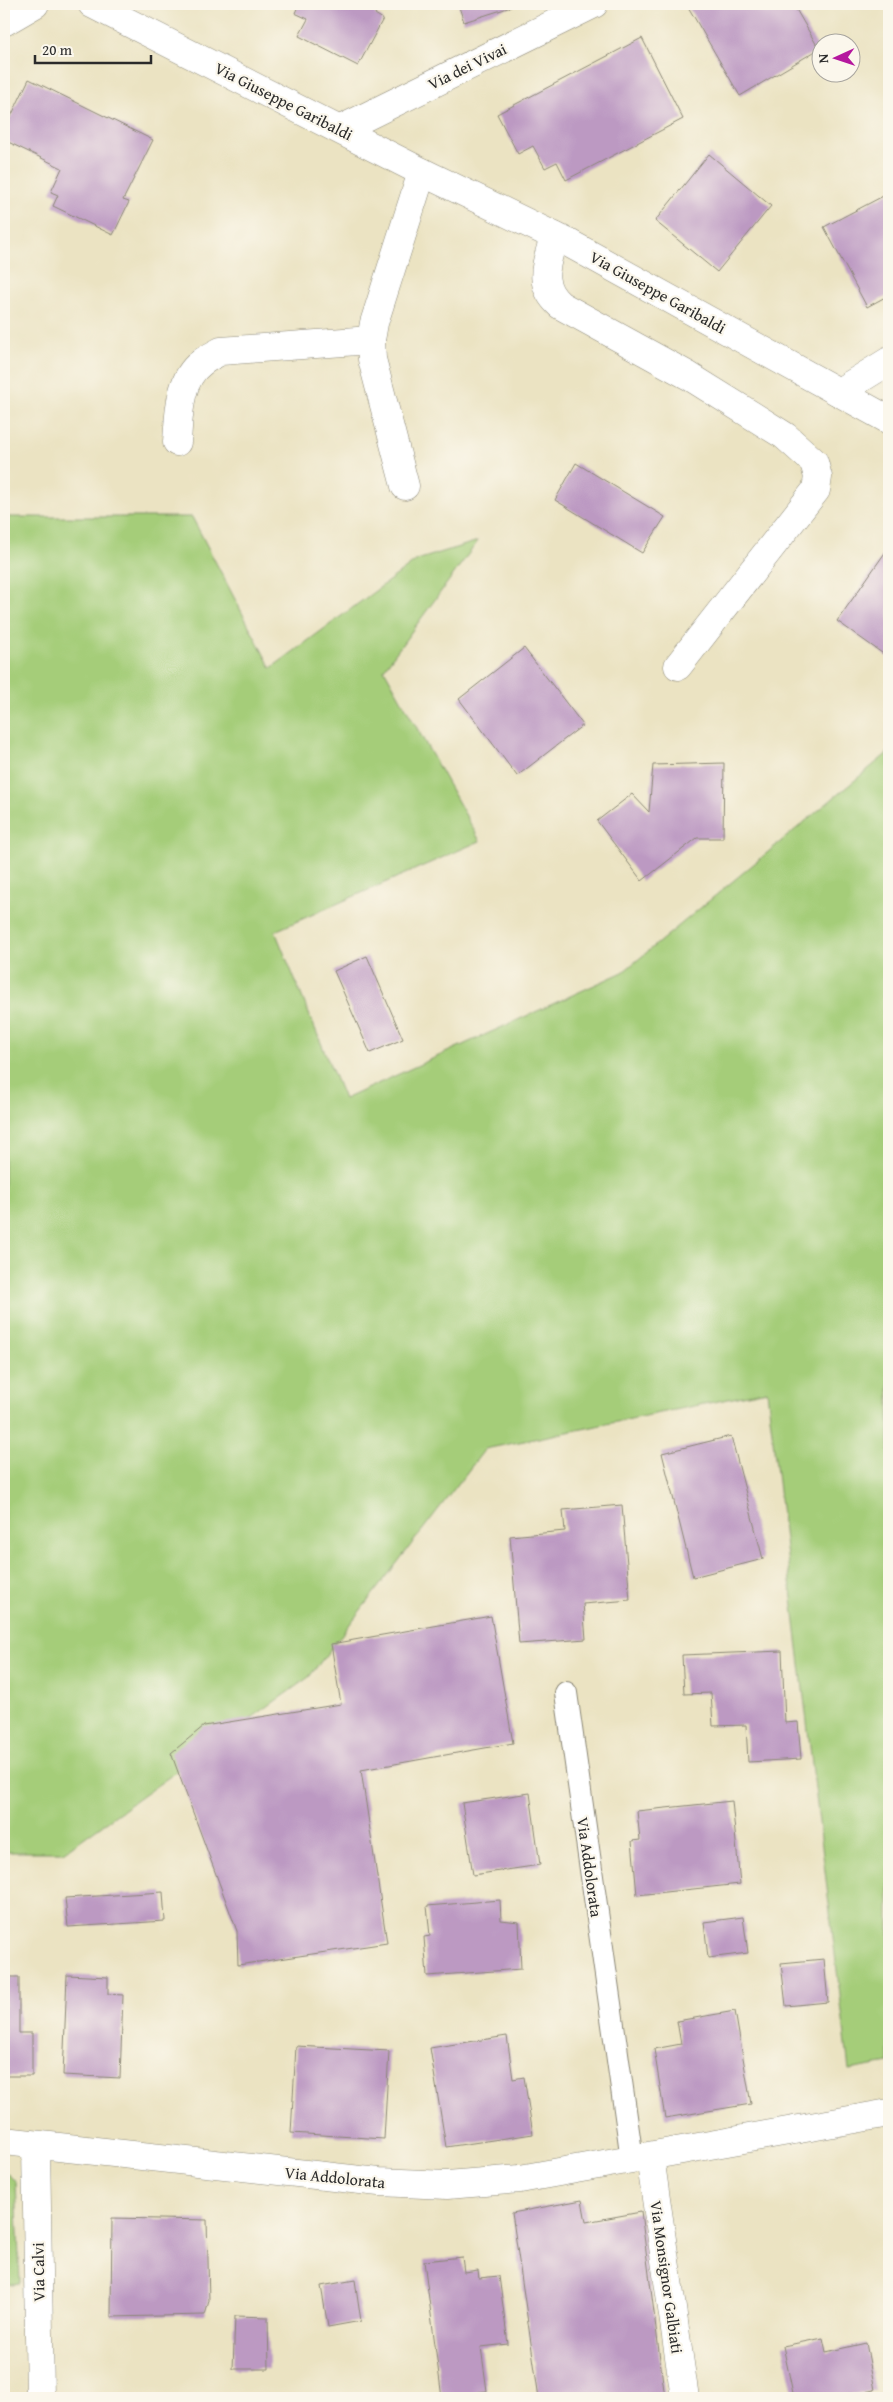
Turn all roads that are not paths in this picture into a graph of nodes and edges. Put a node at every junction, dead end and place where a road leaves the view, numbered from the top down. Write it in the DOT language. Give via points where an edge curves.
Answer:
graph roads {
  1 [pos="35,4"];
  2 [pos="92,4"];
  3 [pos="594,4"];
  4 [pos="4,22"];
  5 [pos="340,129"];
  6 [pos="422,172"];
  7 [pos="554,236"];
  8 [pos="371,340"];
  9 [pos="889,362"];
  10 [pos="839,392"];
  11 [pos="889,420"];
  12 [pos="177,442"];
  13 [pos="405,486"];
  14 [pos="678,666"];
  15 [pos="566,1692"];
  16 [pos="889,2113"];
  17 [pos="4,2141"];
  18 [pos="36,2146"];
  19 [pos="641,2158"];
  20 [pos="40,2398"];
  21 [pos="685,2398"];
  1 -- 4 [label="street"];
  2 -- 5 [label="street, Via Giuseppe Garibaldi"];
  3 -- 5 [label="street, Via dei Vivai"];
  5 -- 6 [label="street, Via Giuseppe Garibaldi"];
  6 -- 7 [label="street, Via Giuseppe Garibaldi"];
  6 -- 8 [label="street"];
  7 -- 10 [label="street, Via Giuseppe Garibaldi"];
  7 -- 14 [label="street" via="544,276 550,295 560,305 736,404 785,436 814,462 818,477 816,490"];
  8 -- 12 [label="street" via="221,351 200,364 189,376 181,400"];
  8 -- 13 [label="street" via="372,359"];
  9 -- 10 [label="street"];
  10 -- 11 [label="street, Via Giuseppe Garibaldi"];
  15 -- 19 [label="lane, Via Addolorata"];
  16 -- 19 [label="street, Via Addolorata"];
  17 -- 18 [label="street, Via Addolorata"];
  18 -- 19 [label="street, Via Addolorata" via="378,2182 447,2185 520,2179"];
  18 -- 20 [label="street, Via Calvi"];
  19 -- 21 [label="street, Via Monsignor Galbiati"];
}
